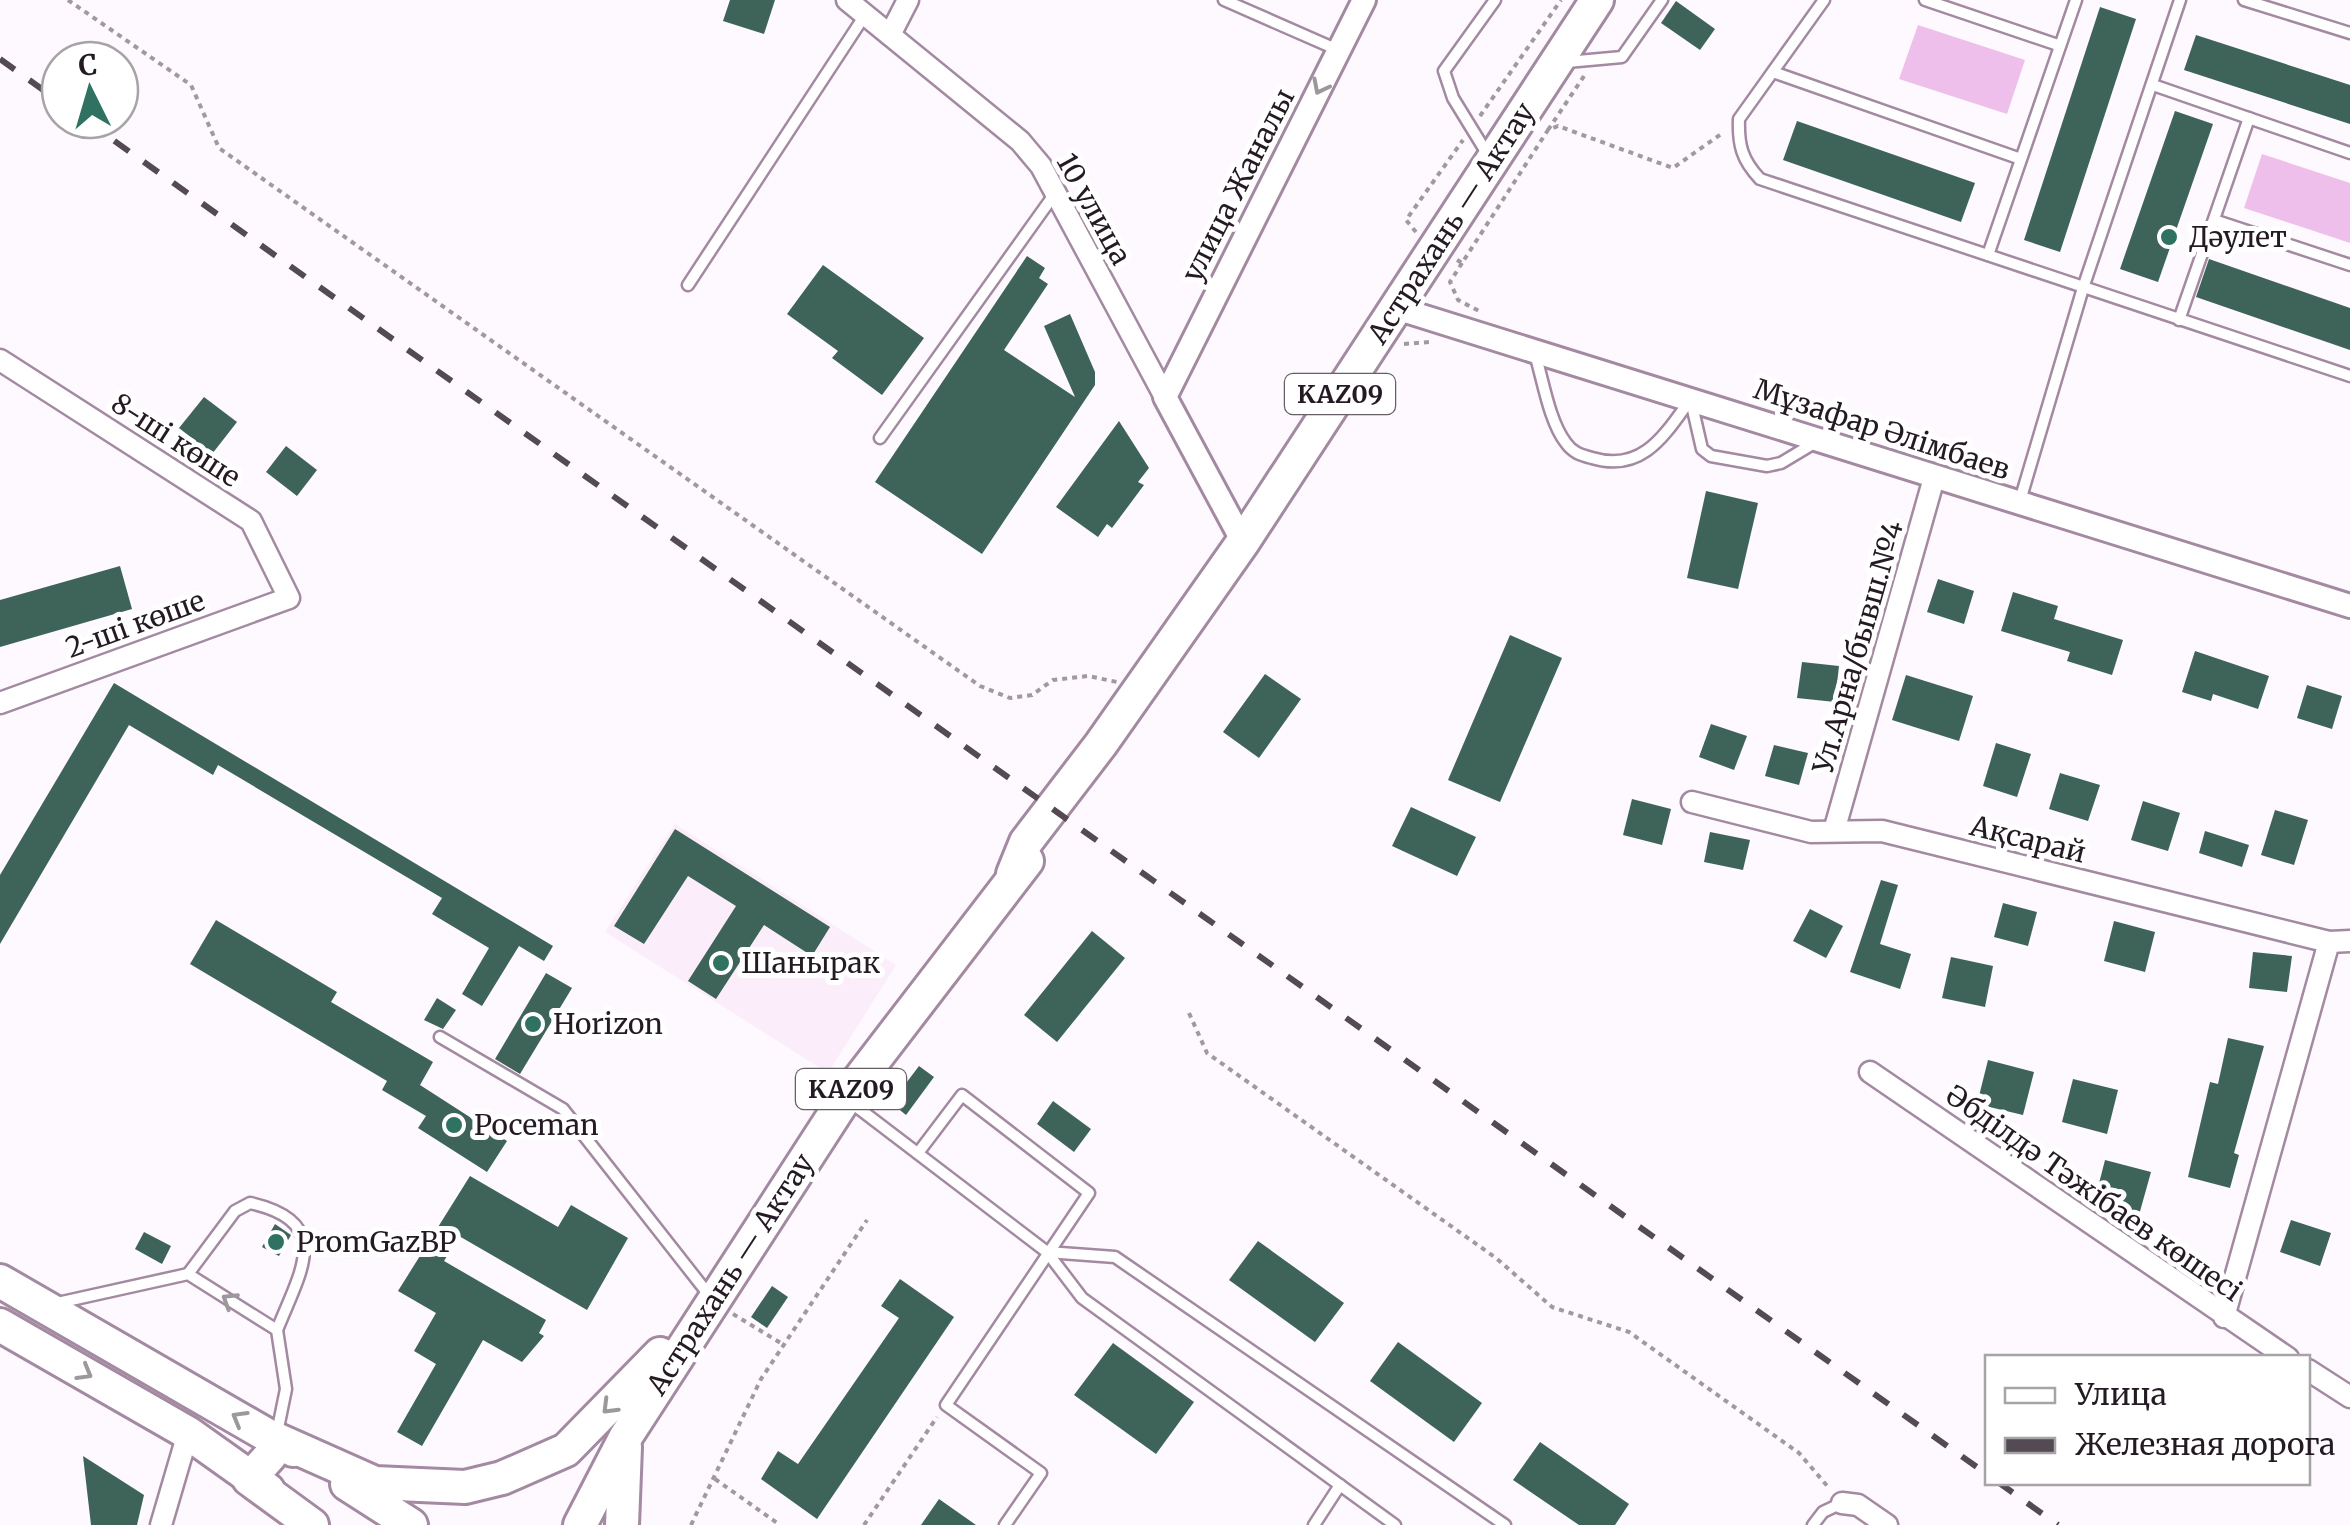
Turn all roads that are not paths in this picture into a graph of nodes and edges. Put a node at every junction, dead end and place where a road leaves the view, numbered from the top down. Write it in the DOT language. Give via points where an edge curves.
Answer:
graph roads {
  1 [pos="847,0"];
  2 [pos="908,0"];
  3 [pos="1224,0"];
  4 [pos="1364,0"];
  5 [pos="1495,0"];
  6 [pos="1597,0"];
  7 [pos="1662,0"];
  8 [pos="1824,0"];
  9 [pos="1925,0"];
  10 [pos="2076,0"];
  11 [pos="2180,0"];
  12 [pos="2244,0"];
  13 [pos="865,15"];
  14 [pos="2350,33"];
  15 [pos="890,36"];
  16 [pos="2058,45"];
  17 [pos="1339,50"];
  18 [pos="1556,63"];
  19 [pos="1773,72"];
  20 [pos="2152,85"];
  21 [pos="2249,118"];
  22 [pos="2350,153"];
  23 [pos="2018,158"];
  24 [pos="1491,160"];
  25 [pos="1056,192"];
  26 [pos="2214,220"];
  27 [pos="1988,255"];
  28 [pos="2350,265"];
  29 [pos="688,286"];
  30 [pos="2084,288"];
  31 [pos="1396,308"];
  32 [pos="2179,320"];
  33 [pos="1533,348"];
  34 [pos="0,360"];
  35 [pos="2350,376"];
  36 [pos="1165,398"];
  37 [pos="1690,400"];
  38 [pos="880,438"];
  39 [pos="1819,441"];
  40 [pos="1934,478"];
  41 [pos="2018,504"];
  42 [pos="1243,542"];
  43 [pos="289,598"];
  44 [pos="2350,606"];
  45 [pos="0,703"];
  46 [pos="1692,802"];
  47 [pos="1834,832"];
  48 [pos="2339,942"];
  49 [pos="440,1037"];
  50 [pos="1870,1072"];
  51 [pos="844,1098"];
  52 [pos="918,1154"];
  53 [pos="1047,1252"];
  54 [pos="188,1274"];
  55 [pos="0,1281"];
  56 [pos="42,1306"];
  57 [pos="708,1306"];
  58 [pos="2224,1317"];
  59 [pos="0,1325"];
  60 [pos="277,1330"];
  61 [pos="2283,1355"];
  62 [pos="2310,1371"];
  63 [pos="2350,1396"];
  64 [pos="188,1433"];
  65 [pos="625,1438"];
  66 [pos="276,1439"];
  67 [pos="249,1479"];
  68 [pos="1340,1485"];
  69 [pos="599,1488"];
  70 [pos="1842,1503"];
  71 [pos="161,1525"];
  72 [pos="312,1525"];
  73 [pos="329,1525"];
  74 [pos="411,1525"];
  75 [pos="580,1525"];
  76 [pos="592,1525"];
  77 [pos="622,1525"];
  78 [pos="1005,1525"];
  79 [pos="1314,1525"];
  80 [pos="1396,1525"];
  81 [pos="1505,1525"];
  82 [pos="1813,1525"];
  83 [pos="1888,1525"];
  1 -- 13 [label="street, 10 улица"];
  2 -- 15 [label="street"];
  3 -- 17 [label="lane"];
  4 -- 17 [label="street, улица Жаналы"];
  5 -- 24 [label="lane" via="1444,71"];
  6 -- 18 [label="highway, Астрахань — Актау / KAZ09"];
  7 -- 18 [label="lane" via="1622,56"];
  8 -- 19 [label="lane"];
  9 -- 16 [label="lane"];
  10 -- 16 [label="lane"];
  11 -- 20 [label="lane"];
  12 -- 14 [label="lane"];
  13 -- 15 [label="street, 10 улица"];
  13 -- 29 [label="lane"];
  15 -- 25 [label="street, 10 улица" via="1020,141"];
  16 -- 23 [label="lane"];
  17 -- 36 [label="street, улица Жаналы, one-way"];
  18 -- 24 [label="highway, Астрахань — Актау / KAZ09"];
  19 -- 23 [label="lane"];
  19 -- 27 [label="lane" via="1739,120 1745,163 1760,178"];
  20 -- 21 [label="lane"];
  20 -- 30 [label="lane"];
  21 -- 22 [label="lane"];
  21 -- 26 [label="lane"];
  23 -- 27 [label="lane"];
  24 -- 31 [label="highway, Астрахань — Актау / KAZ09" via="1448,254"];
  25 -- 36 [label="street, 10 улица"];
  25 -- 38 [label="lane"];
  26 -- 28 [label="lane"];
  26 -- 32 [label="lane"];
  27 -- 30 [label="lane"];
  30 -- 32 [label="lane"];
  30 -- 41 [label="lane"];
  31 -- 33 [label="street, Мұзафар Әлімбаев"];
  31 -- 42 [label="highway, Астрахань — Актау / KAZ09"];
  32 -- 35 [label="lane"];
  33 -- 37 [label="street, Мұзафар Әлімбаев"];
  33 -- 37 [label="lane" via="1564,440 1576,454 1613,464 1634,459 1656,447"];
  34 -- 43 [label="street, 8-шi көше" via="251,521"];
  36 -- 42 [label="street"];
  37 -- 39 [label="street, Мұзафар Әлімбаев"];
  37 -- 39 [label="lane" via="1702,449 1711,456 1767,466"];
  39 -- 40 [label="street, Мұзафар Әлімбаев"];
  40 -- 41 [label="street, Мұзафар Әлімбаев"];
  40 -- 47 [label="street, Ул.Арна/бывш.№4"];
  41 -- 44 [label="street, Мұзафар Әлімбаев"];
  42 -- 51 [label="highway, Астрахань — Актау / KAZ09" via="1101,744 1064,816"];
  43 -- 45 [label="street, 2-ші көше"];
  46 -- 47 [label="street, Ақсарай"];
  47 -- 48 [label="street, Ақсарай" via="1882,831"];
  48 -- 58 [label="street"];
  49 -- 57 [label="lane" via="564,1110"];
  50 -- 58 [label="street, Әбділдә Тәжібаев көшесі"];
  51 -- 52 [label="lane"];
  51 -- 57 [label="highway, Астрахань — Актау / KAZ09"];
  52 -- 53 [label="lane"];
  52 -- 53 [label="lane" via="962,1095 1089,1193"];
  53 -- 68 [label="lane" via="1082,1298"];
  53 -- 78 [label="lane" via="946,1404 1042,1473"];
  53 -- 81 [label="lane" via="1115,1257"];
  54 -- 56 [label="lane"];
  60 -- 54 [label="lane, one-way"];
  54 -- 60 [label="lane" via="235,1211 250,1202 287,1214 307,1248"];
  55 -- 56 [label="highway"];
  66 -- 56 [label="highway, one-way"];
  57 -- 65 [label="highway, Астрахань — Актау / KAZ09"];
  57 -- 66 [label="highway, one-way" via="566,1450 502,1478 436,1488 374,1483"];
  58 -- 61 [label="street, Әбділдә Тәжібаев көшесі"];
  59 -- 64 [label="highway, one-way"];
  60 -- 66 [label="lane" via="286,1389"];
  62 -- 63 [label="street"];
  64 -- 67 [label="highway"];
  64 -- 71 [label="street"];
  65 -- 69 [label="highway, Астрахань — Актау / KAZ09"];
  65 -- 77 [label="highway"];
  66 -- 67 [label="highway"];
  66 -- 74 [label="highway"];
  67 -- 72 [label="highway"];
  67 -- 73 [label="highway"];
  68 -- 79 [label="lane"];
  68 -- 80 [label="lane"];
  69 -- 75 [label="highway, Астрахань — Актау / KAZ09"];
  69 -- 76 [label="highway, Астрахань — Актау / KAZ09"];
  70 -- 82 [label="lane"];
  70 -- 83 [label="street" via="1858,1505"];
}
